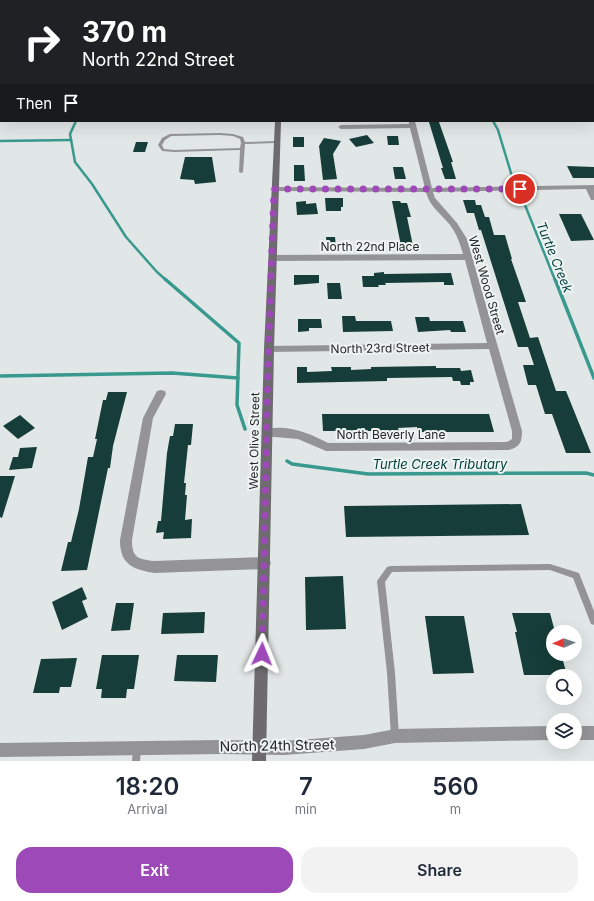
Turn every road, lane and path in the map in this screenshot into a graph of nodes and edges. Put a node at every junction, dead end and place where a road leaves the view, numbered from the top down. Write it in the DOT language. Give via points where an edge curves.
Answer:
graph roads {
  1 [pos="254,0"];
  2 [pos="280,0"];
  3 [pos="445,0"];
  4 [pos="470,0"];
  5 [pos="494,0"];
  6 [pos="501,0"];
  7 [pos="278,122"];
  8 [pos="413,124"];
  9 [pos="341,127"];
  10 [pos="277,142"];
  11 [pos="243,143"];
  12 [pos="242,149"];
  13 [pos="241,172"];
  14 [pos="591,187"];
  15 [pos="274,189"];
  16 [pos="428,190"];
  17 [pos="594,198"];
  18 [pos="468,257"];
  19 [pos="273,258"];
  20 [pos="492,346"];
  21 [pos="269,349"];
  22 [pos="161,394"];
  23 [pos="267,433"];
  24 [pos="517,440"];
  25 [pos="265,563"];
  26 [pos="594,621"];
  27 [pos="546,733"];
  28 [pos="582,733"];
  29 [pos="594,733"];
  30 [pos="395,736"];
  31 [pos="0,750"];
  32 [pos="137,754"];
  33 [pos="259,755"];
  1 -- 2 [label="main road"];
  3 -- 4 [label="main road"];
  5 -- 6 [label="main road"];
  7 -- 10 [label="main road, West Olive Street"];
  8 -- 9 [label="street"];
  8 -- 16 [label="street, West Wood Street"];
  10 -- 11 [label="lane"];
  10 -- 15 [label="main road, West Olive Street"];
  11 -- 12 [label="lane"];
  11 -- 12 [label="lane" via="242,138 220,134 170,135 163,138 160,144 163,150 174,151"];
  12 -- 13 [label="lane"];
  14 -- 16 [label="street"];
  14 -- 17 [label="street"];
  15 -- 16 [label="street"];
  15 -- 19 [label="main road, West Olive Street"];
  16 -- 18 [label="street, West Wood Street" via="432,200 464,239"];
  18 -- 19 [label="street, North 22nd Place"];
  18 -- 20 [label="street, West Wood Street"];
  19 -- 21 [label="main road, West Olive Street"];
  20 -- 21 [label="street, North 23rd Street"];
  20 -- 24 [label="street, West Wood Street"];
  21 -- 23 [label="main road, West Olive Street"];
  22 -- 25 [label="street" via="148,418 126,540 126,550 130,559 141,565 154,567"];
  23 -- 24 [label="street, North Beverly Lane" via="296,434 326,447 509,446"];
  23 -- 25 [label="main road, West Olive Street"];
  25 -- 33 [label="main road, West Olive Street"];
  26 -- 30 [label="lane" via="576,575 550,567 390,569 381,581"];
  27 -- 30 [label="street, North 24th Street"];
  28 -- 29 [label="street"];
  30 -- 33 [label="street, North 24th Street"];
  31 -- 32 [label="street, North 24th Street"];
  32 -- 33 [label="street, North 24th Street" via="221,747"];
}
